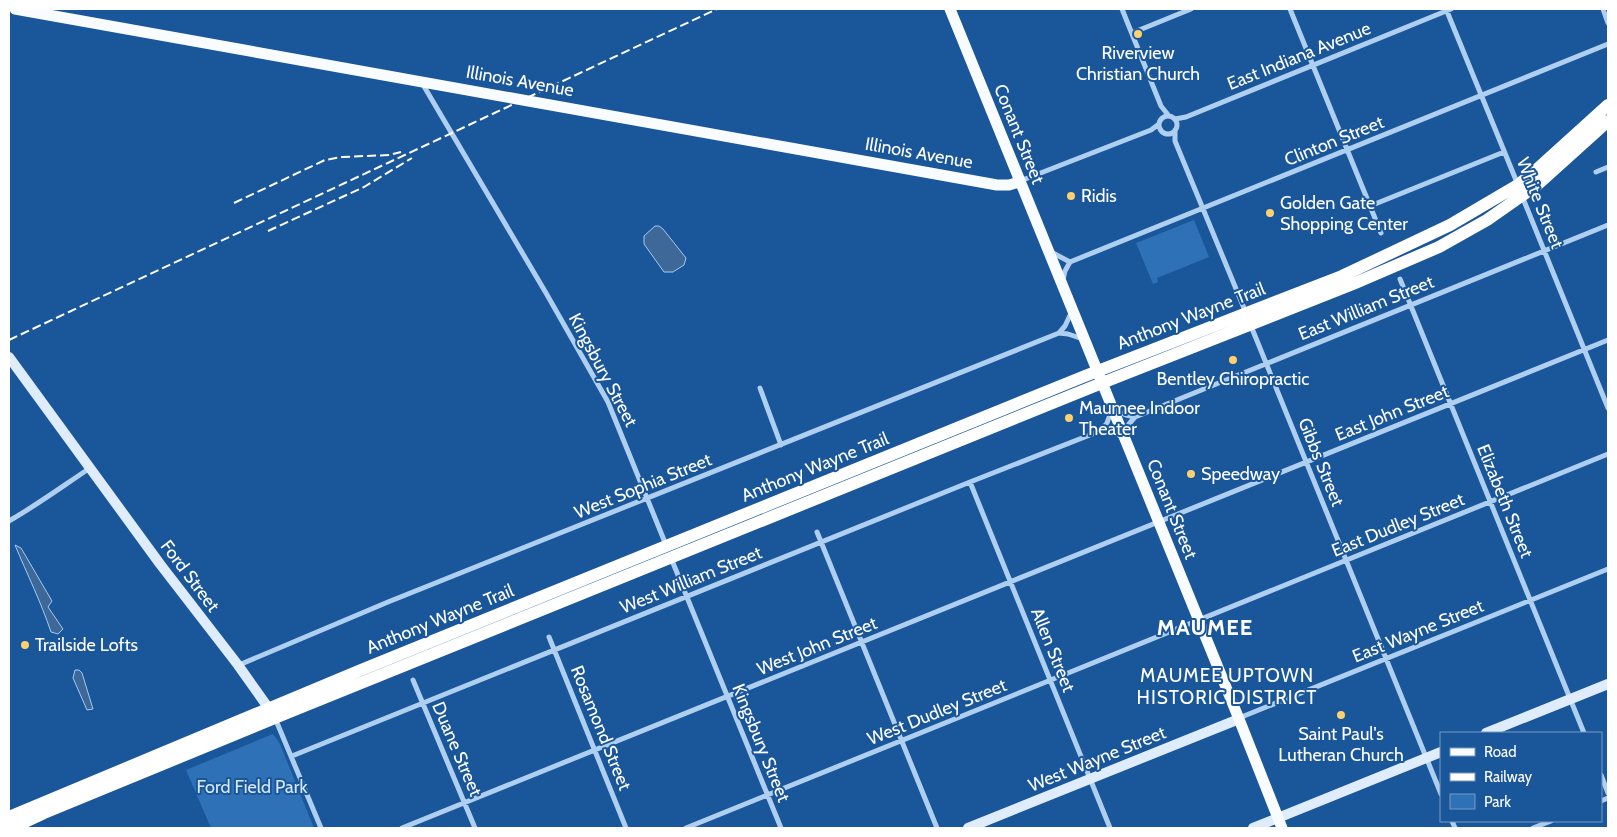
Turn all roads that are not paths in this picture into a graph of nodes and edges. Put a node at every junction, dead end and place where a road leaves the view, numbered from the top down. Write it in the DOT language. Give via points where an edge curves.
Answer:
graph roads {
  1 [pos="15,9"];
  2 [pos="950,9"];
  3 [pos="1122,9"];
  4 [pos="1191,9"];
  5 [pos="1290,9"];
  6 [pos="1448,9"];
  7 [pos="1603,9"];
  8 [pos="1608,24"];
  9 [pos="1132,33"];
  10 [pos="1608,44"];
  11 [pos="1312,65"];
  12 [pos="421,81"];
  13 [pos="1481,96"];
  14 [pos="1608,105"];
  15 [pos="1161,106"];
  16 [pos="1160,121"];
  17 [pos="1608,121"];
  18 [pos="1174,122"];
  19 [pos="1151,130"];
  20 [pos="1164,132"];
  21 [pos="1176,140"];
  22 [pos="1347,151"];
  23 [pos="1504,152"];
  24 [pos="1608,167"];
  25 [pos="1596,172"];
  26 [pos="1019,182"];
  27 [pos="1520,190"];
  28 [pos="1370,206"];
  29 [pos="1203,208"];
  30 [pos="1608,225"];
  31 [pos="1380,233"];
  32 [pos="1048,250"];
  33 [pos="1544,251"];
  34 [pos="1070,262"];
  35 [pos="1400,279"];
  36 [pos="1062,286"];
  37 [pos="1410,305"];
  38 [pos="1072,310"];
  39 [pos="1248,319"];
  40 [pos="1059,333"];
  41 [pos="1084,340"];
  42 [pos="1608,340"];
  43 [pos="1585,349"];
  44 [pos="9,357"];
  45 [pos="1266,364"];
  46 [pos="1100,377"];
  47 [pos="760,388"];
  48 [pos="1450,404"];
  49 [pos="1608,408"];
  50 [pos="1112,409"];
  51 [pos="1135,417"];
  52 [pos="1100,431"];
  53 [pos="1123,437"];
  54 [pos="781,445"];
  55 [pos="1608,454"];
  56 [pos="1306,462"];
  57 [pos="90,468"];
  58 [pos="970,482"];
  59 [pos="647,499"];
  60 [pos="1490,502"];
  61 [pos="9,521"];
  62 [pos="1158,522"];
  63 [pos="817,532"];
  64 [pos="822,542"];
  65 [pos="669,552"];
  66 [pos="1346,561"];
  67 [pos="1608,569"];
  68 [pos="1010,582"];
  69 [pos="687,596"];
  70 [pos="1530,601"];
  71 [pos="1198,621"];
  72 [pos="549,637"];
  73 [pos="862,642"];
  74 [pos="554,650"];
  75 [pos="1386,659"];
  76 [pos="238,665"];
  77 [pos="413,680"];
  78 [pos="1050,680"];
  79 [pos="1608,684"];
  80 [pos="728,696"];
  81 [pos="1570,699"];
  82 [pos="422,704"];
  83 [pos="272,713"];
  84 [pos="1239,719"];
  85 [pos="1488,732"];
  86 [pos="1584,732"];
  87 [pos="902,741"];
  88 [pos="595,750"];
  89 [pos="1440,752"];
  90 [pos="292,756"];
  91 [pos="1426,758"];
  92 [pos="1602,778"];
  93 [pos="1090,779"];
  94 [pos="1440,792"];
  95 [pos="768,795"];
  96 [pos="1608,797"];
  97 [pos="464,803"];
  98 [pos="9,817"];
  99 [pos="1548,822"];
  100 [pos="1280,823"];
  101 [pos="12,828"];
  102 [pos="321,828"];
  103 [pos="402,828"];
  104 [pos="475,828"];
  105 [pos="626,828"];
  106 [pos="686,828"];
  107 [pos="781,828"];
  108 [pos="937,828"];
  109 [pos="968,828"];
  110 [pos="1110,828"];
  111 [pos="1252,828"];
  112 [pos="1533,828"];
  1 -- 12 [label="main road, Illinois Avenue"];
  2 -- 26 [label="main road, Conant Street"];
  3 -- 9 [label="street"];
  4 -- 9 [label="street"];
  5 -- 11 [label="street"];
  6 -- 11 [label="street, East Indiana Avenue"];
  6 -- 13 [label="street, White Street"];
  7 -- 8 [label="street"];
  9 -- 15 [label="street"];
  10 -- 13 [label="street, Clinton Street"];
  11 -- 18 [label="street, East Indiana Avenue"];
  11 -- 22 [label="street"];
  12 -- 26 [label="main road, Illinois Avenue" via="997,185"];
  12 -- 59 [label="street, Kingsbury Street" via="608,402"];
  13 -- 22 [label="street, Clinton Street"];
  13 -- 23 [label="street, White Street"];
  14 -- 27 [label="highway, Anthony Wayne Trail" via="1534,172"];
  15 -- 16 [label="street"];
  15 -- 18 [label="street"];
  16 -- 18 [label="street"];
  16 -- 19 [label="street"];
  16 -- 20 [label="street"];
  17 -- 27 [label="highway, Anthony Wayne Trail" via="1537,185"];
  18 -- 20 [label="street"];
  18 -- 21 [label="street, Gibbs Street"];
  19 -- 20 [label="street"];
  19 -- 26 [label="street"];
  20 -- 21 [label="street"];
  21 -- 29 [label="street, Gibbs Street"];
  22 -- 28 [label="street"];
  22 -- 29 [label="street, Clinton Street"];
  23 -- 27 [label="street, White Street"];
  23 -- 28 [label="street"];
  24 -- 25 [label="street"];
  26 -- 32 [label="main road, Conant Street"];
  27 -- 33 [label="street, White Street"];
  27 -- 39 [label="highway, Anthony Wayne Trail" via="1487,220 1439,247"];
  28 -- 31 [label="street"];
  29 -- 34 [label="street, Clinton Street"];
  29 -- 39 [label="street, Gibbs Street"];
  30 -- 33 [label="street, East William Street"];
  32 -- 34 [label="street"];
  32 -- 36 [label="main road, Conant Street"];
  33 -- 37 [label="street, East William Street"];
  33 -- 43 [label="street, White Street"];
  34 -- 36 [label="street"];
  35 -- 37 [label="street, Elizabeth Street"];
  36 -- 38 [label="main road, Conant Street"];
  37 -- 45 [label="street, East William Street"];
  37 -- 48 [label="street, Elizabeth Street"];
  38 -- 40 [label="street" via="1066,326"];
  38 -- 41 [label="main road, Conant Street"];
  39 -- 45 [label="street, Gibbs Street"];
  39 -- 46 [label="highway, Anthony Wayne Trail"];
  40 -- 41 [label="street"];
  40 -- 54 [label="street, West Sophia Street"];
  41 -- 46 [label="main road, Conant Street"];
  42 -- 43 [label="street, East John Street"];
  43 -- 48 [label="street, East John Street"];
  43 -- 49 [label="street, White Street"];
  44 -- 57 [label="street, Ford Street"];
  45 -- 51 [label="street, East William Street"];
  45 -- 56 [label="street, Gibbs Street"];
  46 -- 50 [label="main road, Conant Street"];
  46 -- 65 [label="highway, Anthony Wayne Trail"];
  47 -- 54 [label="street"];
  48 -- 56 [label="street, East John Street"];
  48 -- 60 [label="street, Elizabeth Street"];
  50 -- 51 [label="street"];
  50 -- 52 [label="street"];
  50 -- 53 [label="main road, Conant Street"];
  51 -- 53 [label="street"];
  52 -- 53 [label="street" via="1110,431"];
  52 -- 58 [label="street, West William Street"];
  53 -- 62 [label="main road, Conant Street"];
  54 -- 59 [label="street, West Sophia Street"];
  55 -- 60 [label="street, East Dudley Street"];
  56 -- 62 [label="street, East John Street"];
  56 -- 66 [label="street, Gibbs Street"];
  57 -- 61 [label="street"];
  57 -- 76 [label="street, Ford Street"];
  58 -- 64 [label="street, West William Street"];
  58 -- 68 [label="street, Allen Street"];
  59 -- 65 [label="street, Kingsbury Street"];
  59 -- 76 [label="street, West Sophia Street"];
  60 -- 66 [label="street, East Dudley Street"];
  60 -- 70 [label="street, Elizabeth Street"];
  62 -- 68 [label="street, West John Street"];
  62 -- 71 [label="main road, Conant Street"];
  63 -- 64 [label="street"];
  64 -- 69 [label="street, West William Street"];
  64 -- 73 [label="street"];
  65 -- 69 [label="street, Kingsbury Street"];
  65 -- 83 [label="highway, Anthony Wayne Trail"];
  66 -- 71 [label="street, East Dudley Street"];
  66 -- 75 [label="street, Gibbs Street"];
  67 -- 70 [label="street, East Wayne Street"];
  68 -- 73 [label="street, West John Street"];
  68 -- 78 [label="street, Allen Street"];
  69 -- 74 [label="street, West William Street"];
  69 -- 80 [label="street, Kingsbury Street"];
  70 -- 75 [label="street, East Wayne Street"];
  70 -- 81 [label="street, Elizabeth Street"];
  71 -- 78 [label="street, West Dudley Street"];
  71 -- 84 [label="main road, Conant Street"];
  72 -- 74 [label="street, Rosamond Street"];
  73 -- 80 [label="street, West John Street"];
  73 -- 87 [label="street"];
  74 -- 82 [label="street, West William Street"];
  74 -- 88 [label="street, Rosamond Street"];
  75 -- 84 [label="street, East Wayne Street"];
  75 -- 91 [label="street, Gibbs Street"];
  76 -- 83 [label="street, Ford Street"];
  77 -- 82 [label="street, Duane Street"];
  78 -- 87 [label="street, West Dudley Street"];
  78 -- 93 [label="street, Allen Street"];
  79 -- 81 [label="street"];
  80 -- 88 [label="street, West John Street"];
  80 -- 95 [label="street, Kingsbury Street"];
  81 -- 85 [label="street"];
  81 -- 86 [label="street, Elizabeth Street"];
  82 -- 90 [label="street, West William Street"];
  82 -- 97 [label="street, Duane Street"];
  83 -- 90 [label="street, Ford Street"];
  83 -- 98 [label="highway, Anthony Wayne Trail"];
  83 -- 101 [label="highway, Anthony Wayne Trail"];
  84 -- 93 [label="street, West Wayne Street"];
  84 -- 100 [label="main road, Conant Street"];
  87 -- 95 [label="street, West Dudley Street"];
  87 -- 108 [label="street"];
  88 -- 97 [label="street, West John Street"];
  88 -- 105 [label="street, Rosamond Street"];
  89 -- 91 [label="street"];
  90 -- 102 [label="street, Ford Street"];
  91 -- 94 [label="street, Gibbs Street"];
  91 -- 100 [label="street"];
  92 -- 96 [label="street"];
  93 -- 109 [label="street, West Wayne Street"];
  93 -- 110 [label="street, Allen Street"];
  95 -- 106 [label="street, West Dudley Street"];
  95 -- 107 [label="street, Kingsbury Street"];
  97 -- 103 [label="street, West John Street"];
  97 -- 104 [label="street, Duane Street"];
  99 -- 112 [label="street"];
  100 -- 111 [label="street"];
}
